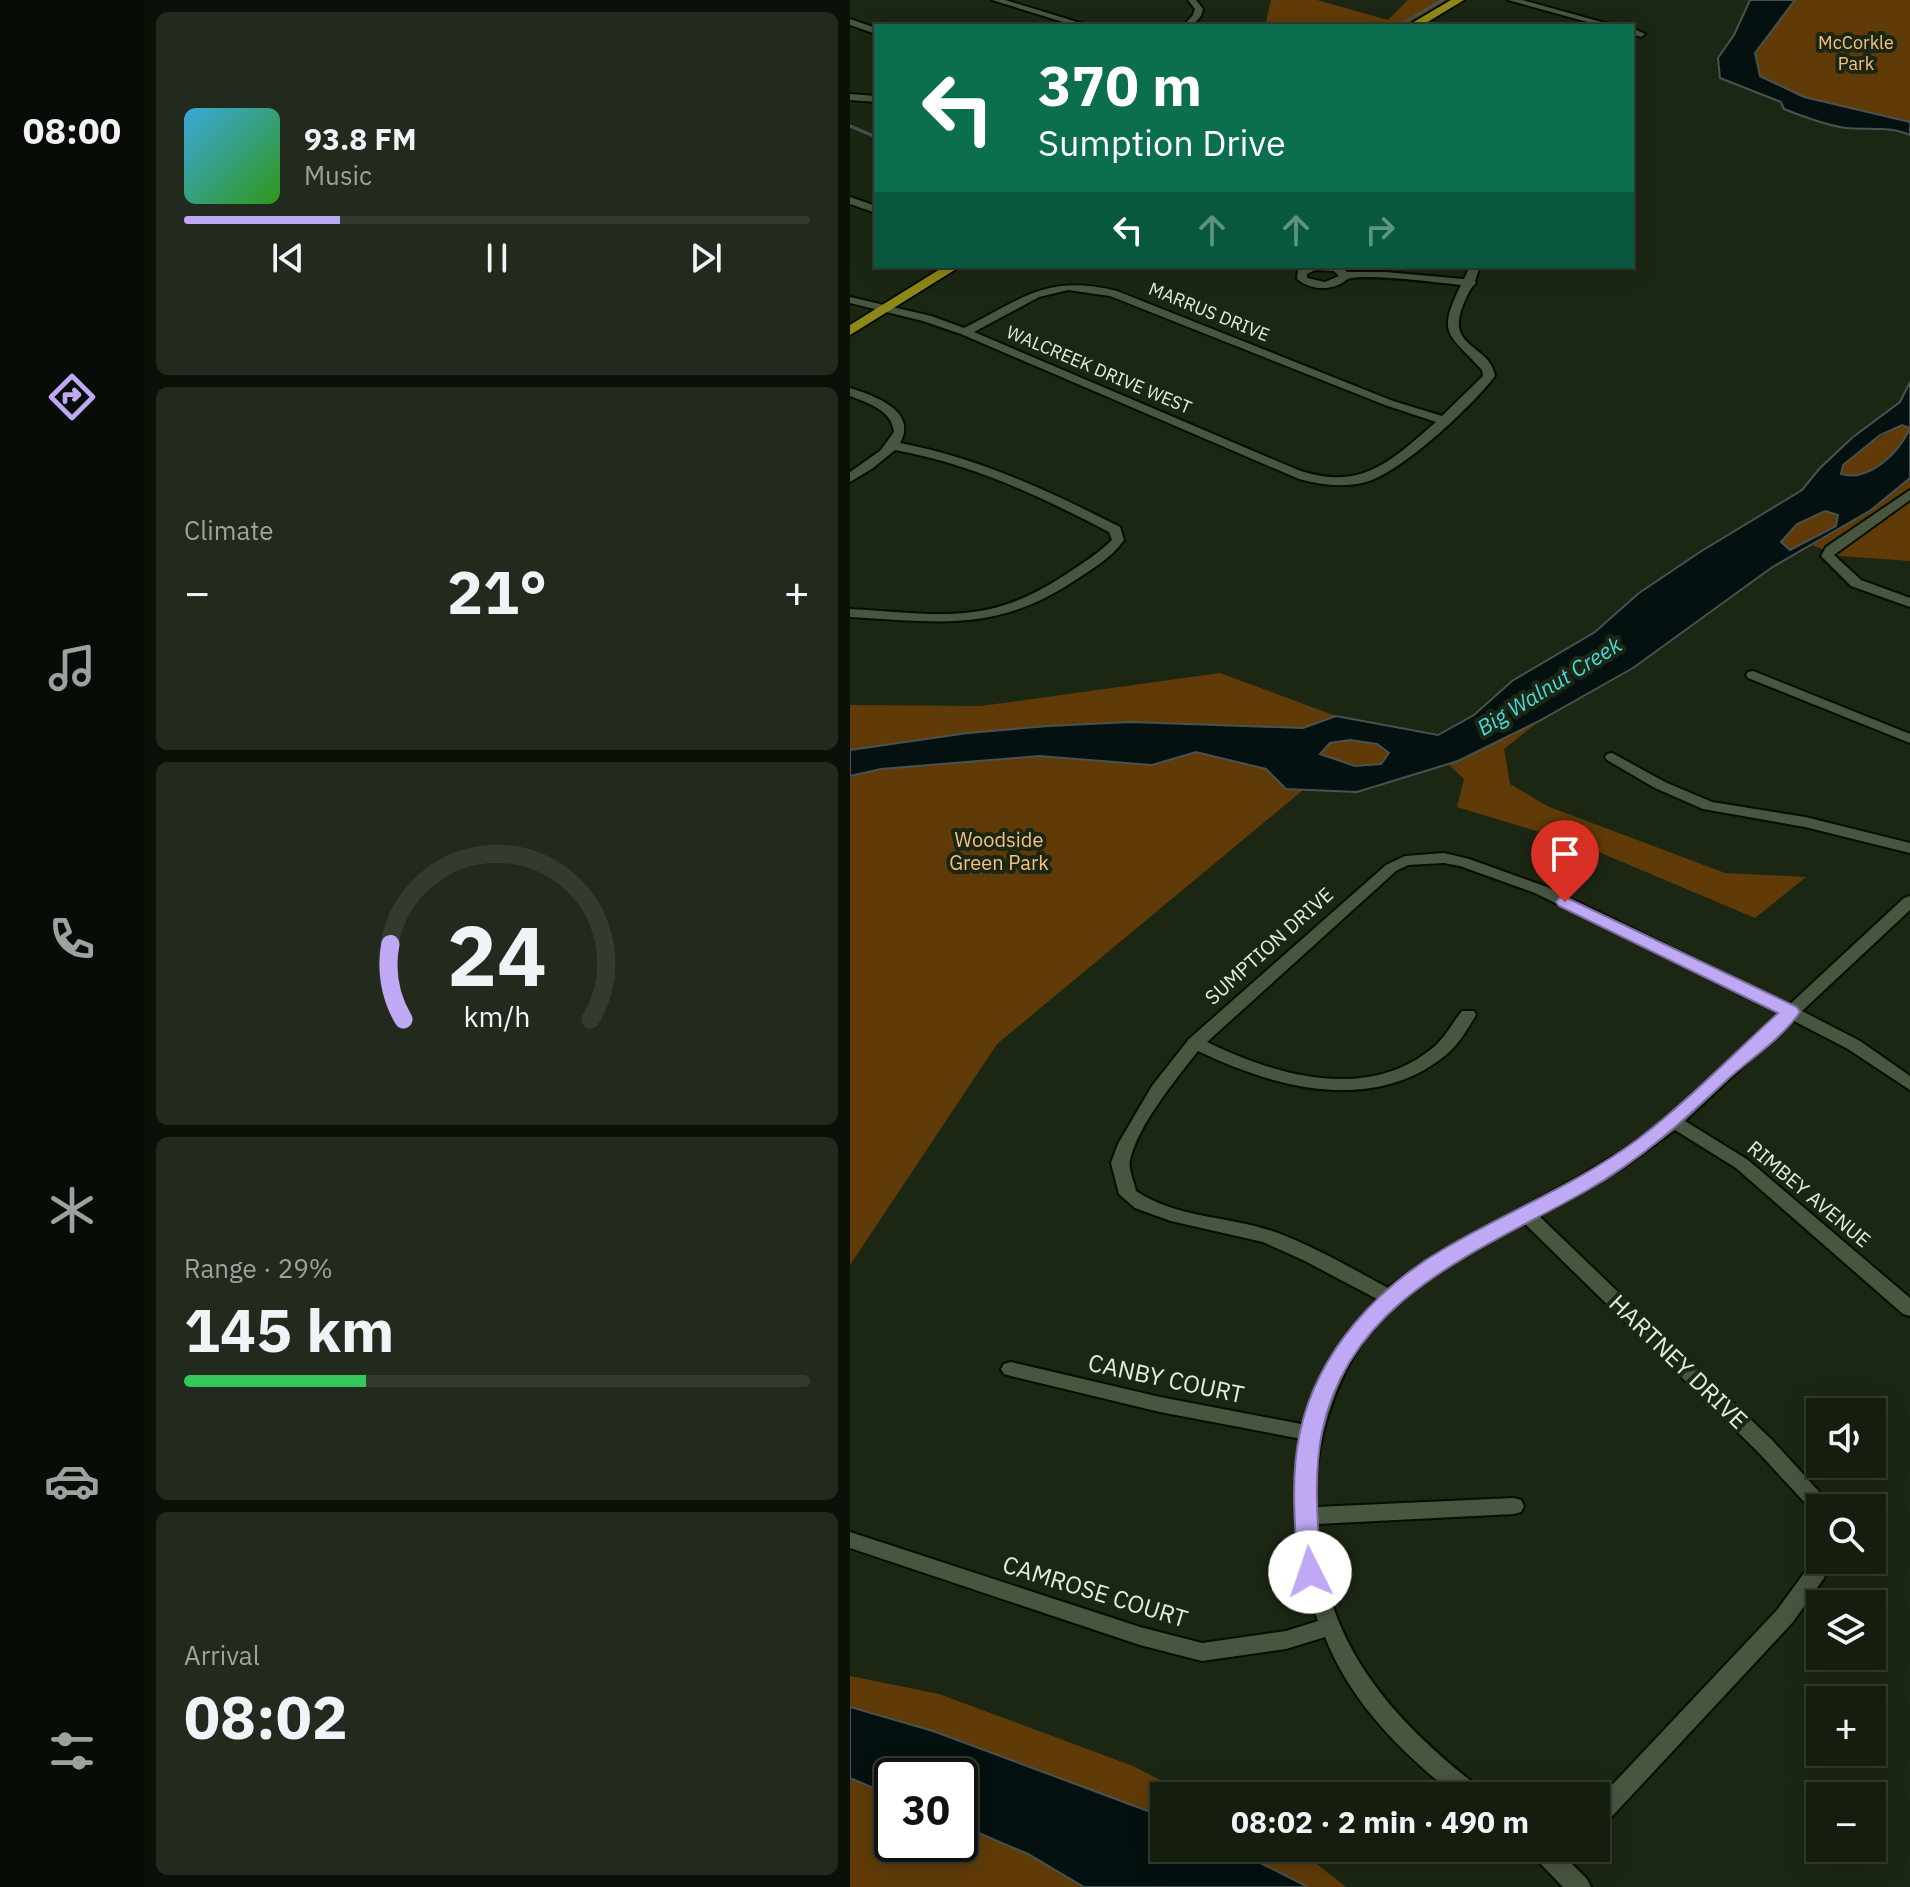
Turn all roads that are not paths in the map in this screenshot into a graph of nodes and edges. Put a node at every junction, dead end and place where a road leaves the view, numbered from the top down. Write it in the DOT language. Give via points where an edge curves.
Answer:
graph roads {
  1 [pos="996,0"];
  2 [pos="1192,0"];
  3 [pos="1459,0"];
  4 [pos="1512,0"];
  5 [pos="850,22"];
  6 [pos="1079,24"];
  7 [pos="1189,24"];
  8 [pos="1417,24"];
  9 [pos="1604,24"];
  10 [pos="874,30"];
  11 [pos="850,97"];
  12 [pos="874,99"];
  13 [pos="850,200"];
  14 [pos="874,209"];
  15 [pos="951,268"];
  16 [pos="1475,268"];
  17 [pos="1345,275"];
  18 [pos="1471,283"];
  19 [pos="850,300"];
  20 [pos="887,309"];
  21 [pos="850,331"];
  22 [pos="965,332"];
  23 [pos="850,392"];
  24 [pos="1442,420"];
  25 [pos="895,446"];
  26 [pos="850,478"];
  27 [pos="1910,494"];
  28 [pos="1910,603"];
  29 [pos="850,613"];
  30 [pos="1753,675"];
  31 [pos="1910,739"];
  32 [pos="1612,757"];
  33 [pos="1910,848"];
  34 [pos="1910,901"];
  35 [pos="1791,1012"];
  36 [pos="1468,1015"];
  37 [pos="1195,1043"];
  38 [pos="1910,1084"];
  39 [pos="1673,1121"];
  40 [pos="1525,1213"];
  41 [pos="1389,1297"];
  42 [pos="1910,1309"];
  43 [pos="1011,1369"];
  44 [pos="1311,1433"];
  45 [pos="1809,1494"];
  46 [pos="1514,1506"];
  47 [pos="1306,1516"];
  48 [pos="850,1540"];
  49 [pos="1816,1574"];
  50 [pos="1329,1627"];
  51 [pos="1455,1782"];
  52 [pos="1610,1803"];
  53 [pos="1561,1862"];
  54 [pos="1579,1887"];
  1 -- 6 [label="street"];
  2 -- 7 [label="street" via="1199,9"];
  3 -- 8 [label="main road"];
  4 -- 9 [label="street"];
  5 -- 10 [label="street"];
  11 -- 12 [label="street"];
  13 -- 14 [label="street"];
  15 -- 20 [label="main road"];
  16 -- 18 [label="street"];
  17 -- 18 [label="street"];
  18 -- 24 [label="street, WALCREEK DRIVE WEST" via="1452,316 1454,335 1489,376"];
  19 -- 20 [label="street, WALCREEK DRIVE WEST"];
  20 -- 21 [label="main road"];
  20 -- 22 [label="street, WALCREEK DRIVE WEST"];
  22 -- 24 [label="street, MARRUS DRIVE" via="1050,288 1084,286"];
  22 -- 24 [label="street, WALCREEK DRIVE WEST" via="1314,480 1369,477"];
  23 -- 25 [label="street" via="880,403 898,418 901,433"];
  25 -- 26 [label="street"];
  25 -- 29 [label="street" via="977,465 1109,527 1118,536 1116,544 1018,609 966,620"];
  27 -- 28 [label="street" via="1827,556 1856,583"];
  30 -- 31 [label="street"];
  32 -- 33 [label="street" via="1708,806 1805,822"];
  34 -- 35 [label="street"];
  35 -- 37 [label="street, SUMPTION DRIVE" via="1519,881 1454,860 1423,858 1391,868 1371,884"];
  35 -- 38 [label="street, SUMPTION DRIVE" via="1854,1045"];
  35 -- 39 [label="street"];
  36 -- 37 [label="street" via="1440,1050 1371,1085 1338,1086 1268,1074"];
  37 -- 41 [label="street, SUMPTION DRIVE" via="1158,1090 1127,1144 1120,1163 1128,1194 1171,1215 1267,1236"];
  39 -- 40 [label="street" via="1580,1185"];
  39 -- 42 [label="street, RIMBEY AVENUE" via="1742,1164"];
  40 -- 41 [label="street" via="1452,1253"];
  40 -- 45 [label="street, HARTNEY DRIVE"];
  41 -- 44 [label="street" via="1350,1344 1324,1390"];
  43 -- 44 [label="street, CANBY COURT" via="1134,1401"];
  44 -- 47 [label="street"];
  46 -- 47 [label="street"];
  47 -- 50 [label="street" via="1310,1572"];
  48 -- 50 [label="street, CAMROSE COURT" via="1202,1652 1286,1640"];
  49 -- 52 [label="street" via="1785,1616"];
  50 -- 51 [label="street" via="1369,1697 1425,1758"];
  53 -- 54 [label="street"];
}
